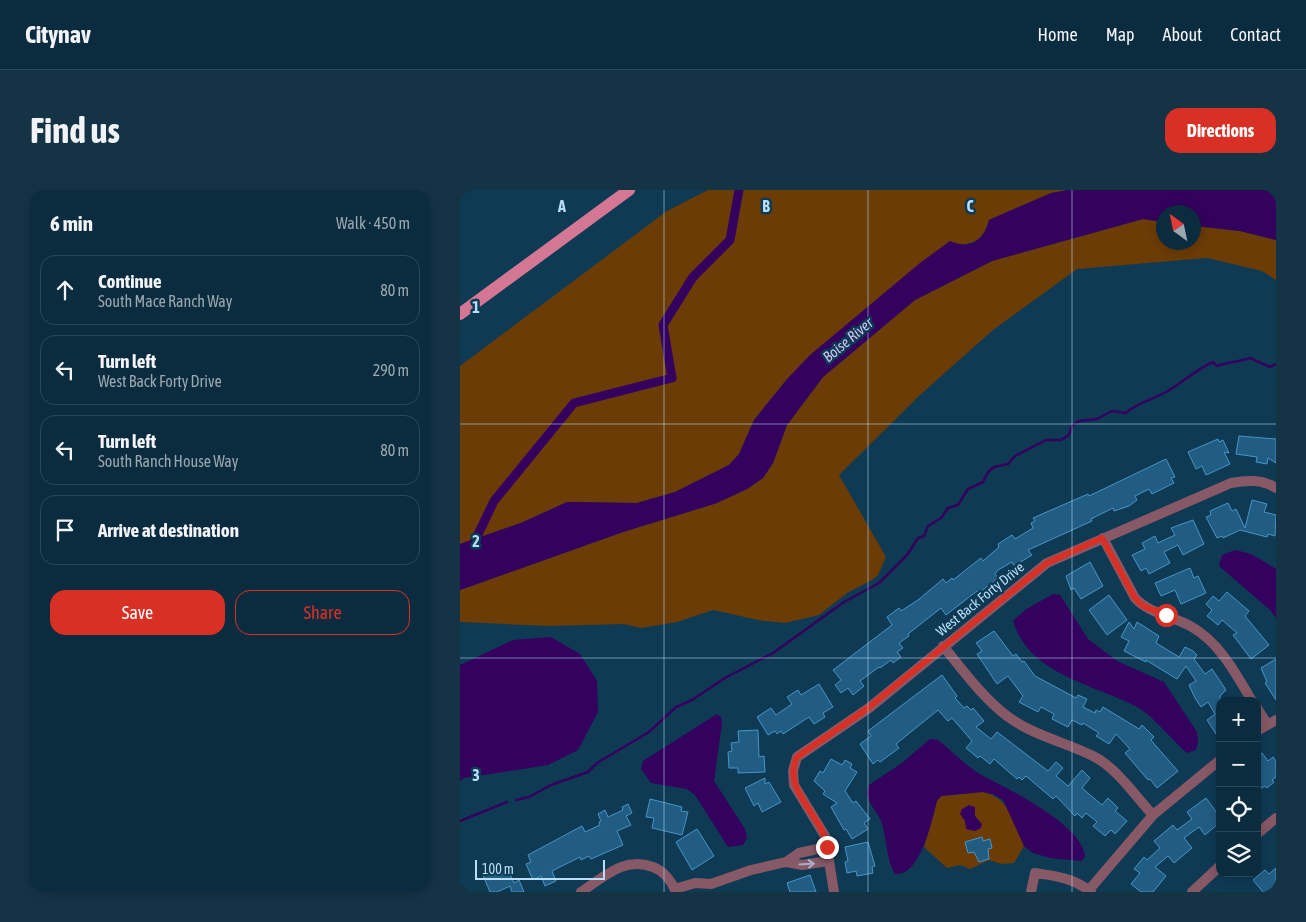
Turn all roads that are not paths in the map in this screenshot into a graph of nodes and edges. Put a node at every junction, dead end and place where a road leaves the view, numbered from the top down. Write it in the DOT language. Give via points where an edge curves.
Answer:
graph roads {
  1 [pos="629,190"];
  2 [pos="460,314"];
  3 [pos="1276,488"];
  4 [pos="1102,538"];
  5 [pos="943,646"];
  6 [pos="1250,697"];
  7 [pos="1261,712"];
  8 [pos="1272,722"];
  9 [pos="1261,729"];
  10 [pos="1216,763"];
  11 [pos="1153,815"];
  12 [pos="1276,818"];
  13 [pos="1259,832"];
  14 [pos="827,847"];
  15 [pos="828,861"];
  16 [pos="786,862"];
  17 [pos="1216,870"];
  18 [pos="711,884"];
  19 [pos="675,891"];
  20 [pos="1090,891"];
  21 [pos="581,892"];
  22 [pos="703,892"];
  23 [pos="834,892"];
  24 [pos="1031,892"];
  25 [pos="1192,892"];
  1 -- 2 [label="main road"];
  3 -- 4 [label="street, West Back Forty Drive" via="1248,480 1231,483"];
  4 -- 5 [label="street, West Back Forty Drive" via="1047,563"];
  4 -- 6 [label="street" via="1139,602 1204,636 1226,659"];
  5 -- 11 [label="street" via="1007,716 1038,735 1095,757"];
  5 -- 14 [label="street, West Back Forty Drive" via="863,712 803,751 794,764 794,785 825,836"];
  7 -- 8 [label="street"];
  8 -- 9 [label="street"];
  10 -- 11 [label="street"];
  11 -- 20 [label="street"];
  12 -- 13 [label="street"];
  14 -- 15 [label="street"];
  14 -- 16 [label="street" via="799,853"];
  16 -- 15 [label="street, one-way" via="802,865"];
  15 -- 23 [label="street"];
  16 -- 18 [label="street"];
  17 -- 25 [label="street"];
  18 -- 19 [label="street" via="695,883"];
  18 -- 22 [label="street"];
  19 -- 21 [label="street" via="666,875 640,862 618,868"];
  20 -- 24 [label="street" via="1066,878 1035,873"];
}
